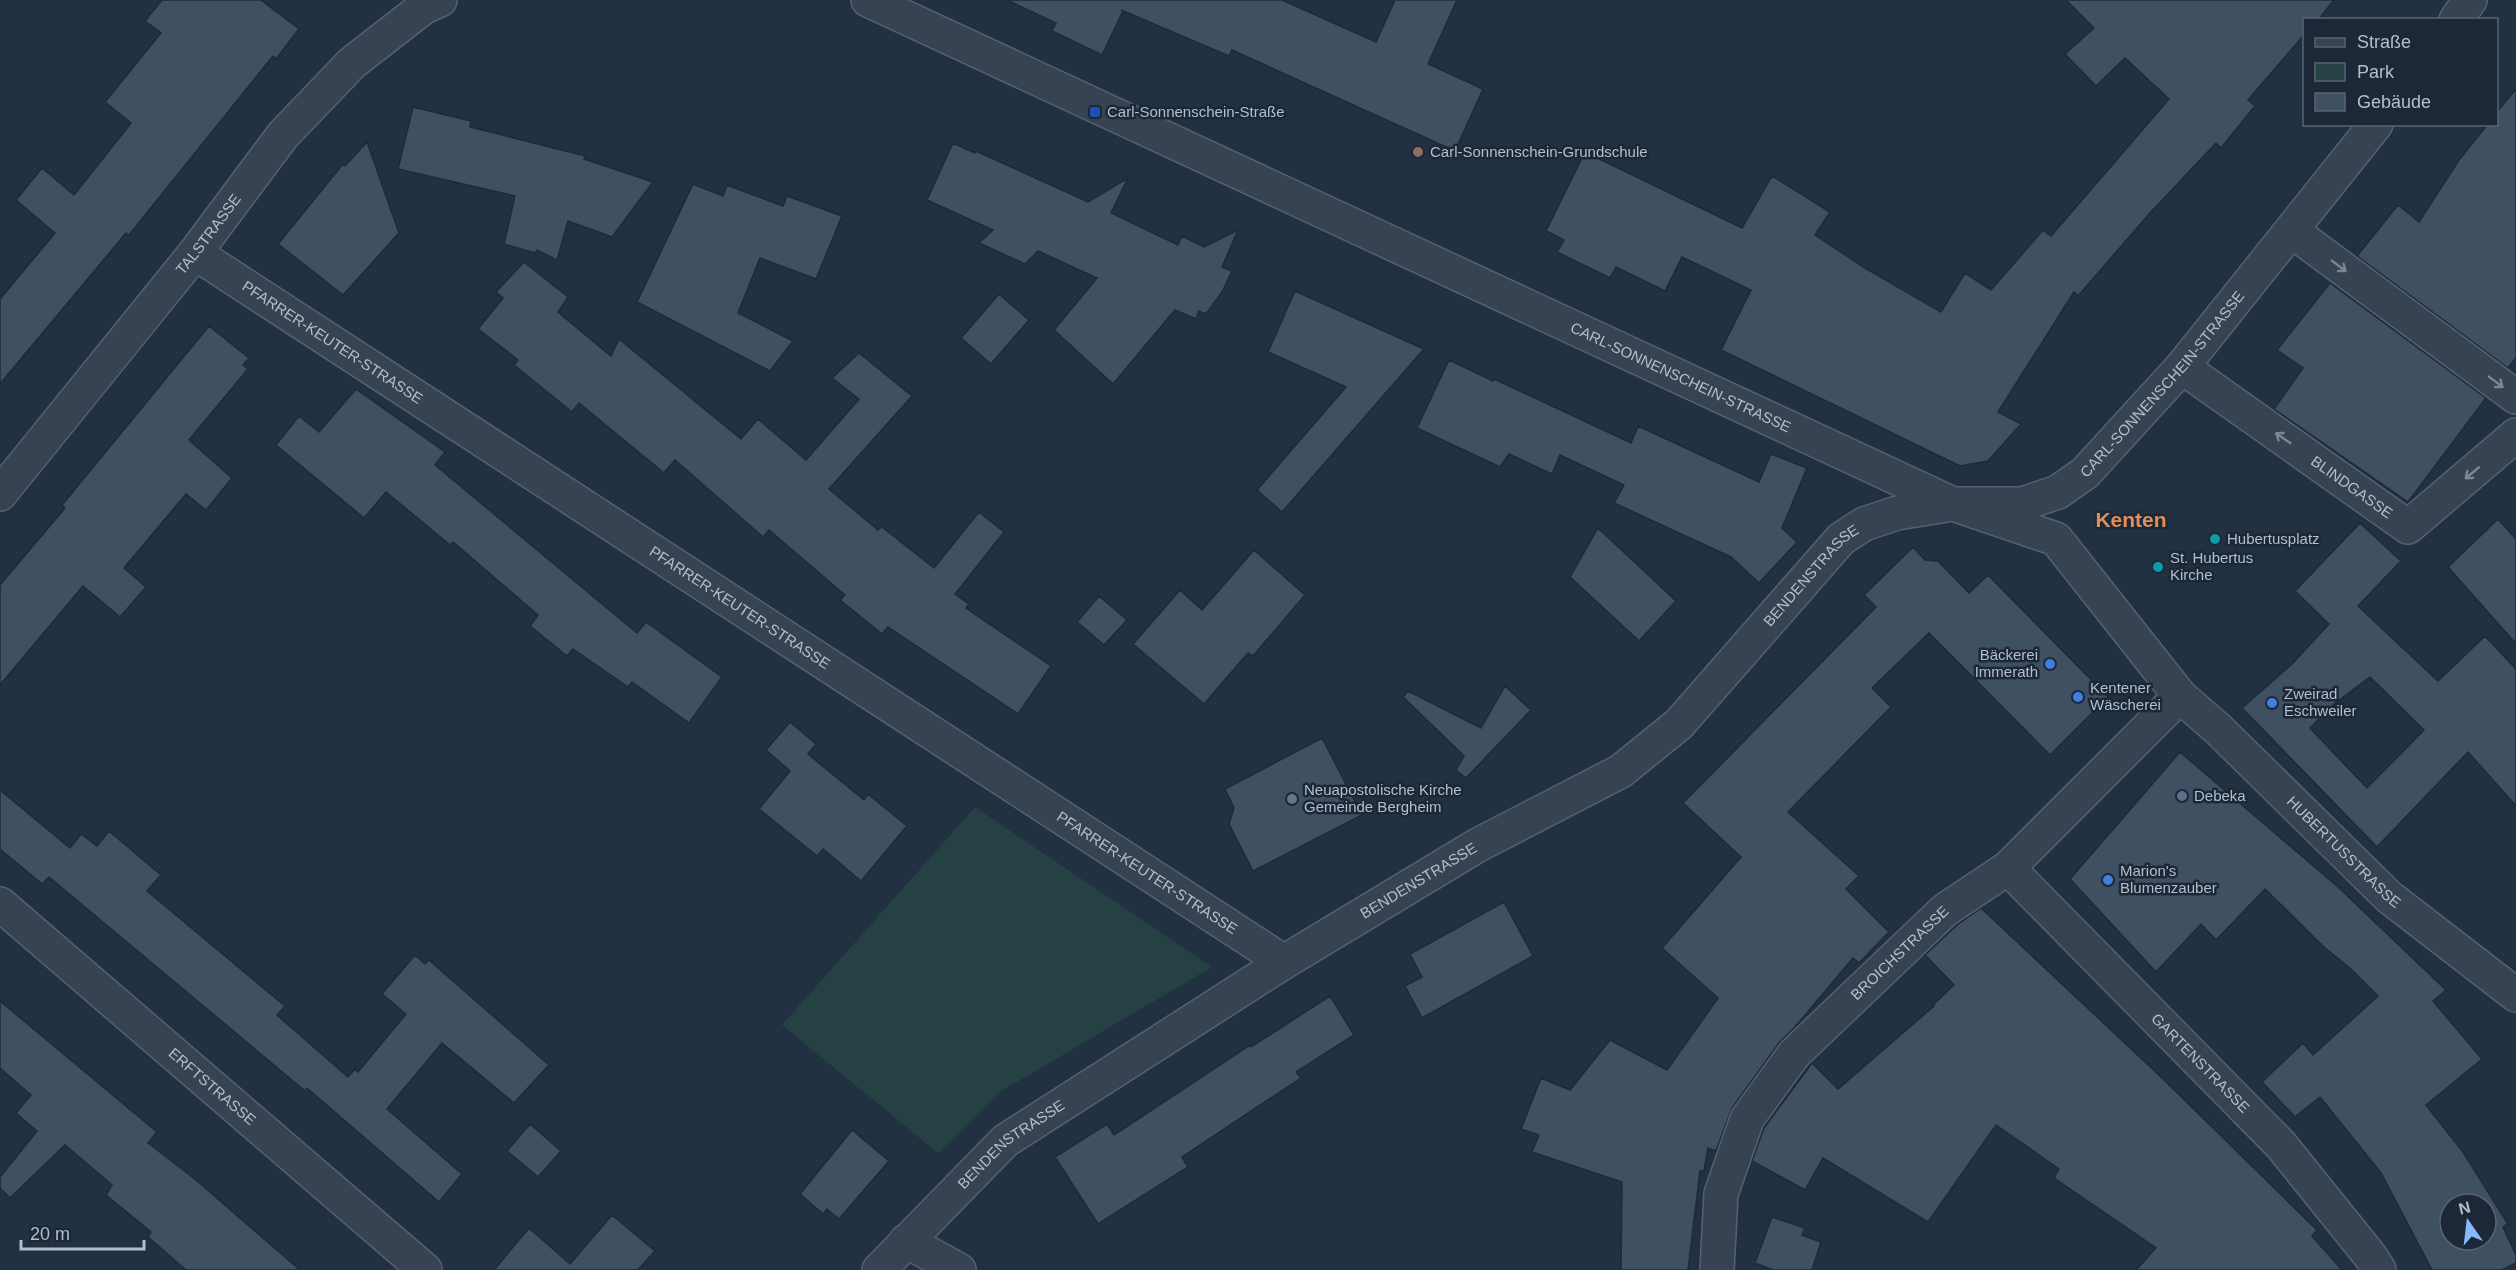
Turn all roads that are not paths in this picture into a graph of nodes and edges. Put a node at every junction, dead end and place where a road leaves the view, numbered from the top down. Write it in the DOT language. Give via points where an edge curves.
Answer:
graph roads {
  1 [pos="440,0"];
  2 [pos="868,0"];
  3 [pos="2470,0"];
  4 [pos="2457,18"];
  5 [pos="2374,126"];
  6 [pos="2292,231"];
  7 [pos="195,253"];
  8 [pos="2182,367"];
  9 [pos="2516,398"];
  10 [pos="2516,435"];
  11 [pos="0,494"];
  12 [pos="1953,504"];
  13 [pos="2180,696"];
  14 [pos="2008,868"];
  15 [pos="0,904"];
  16 [pos="1284,962"];
  17 [pos="2516,995"];
  18 [pos="906,1241"];
  19 [pos="425,1270"];
  20 [pos="879,1270"];
  21 [pos="959,1270"];
  22 [pos="1717,1270"];
  23 [pos="2379,1270"];
  1 -- 7 [label="street, TALSTRASSE" via="424,7 352,63 284,135"];
  2 -- 12 [label="street, CARL-SONNENSCHEIN-STRASSE"];
  3 -- 4 [label="street"];
  5 -- 6 [label="street, CARL-SONNENSCHEIN-STRASSE"];
  6 -- 8 [label="street, CARL-SONNENSCHEIN-STRASSE"];
  6 -- 9 [label="street, one-way"];
  7 -- 11 [label="street, TALSTRASSE"];
  7 -- 16 [label="street, PFARRER-KEUTER-STRASSE"];
  10 -- 8 [label="street, BLINDGASSE, one-way" via="2408,527"];
  8 -- 12 [label="street, CARL-SONNENSCHEIN-STRASSE" via="2085,473 2058,492 2022,504"];
  12 -- 13 [label="street" via="2056,539"];
  12 -- 16 [label="street, BENDENSTRASSE" via="1897,513 1864,524 1841,539 1679,724 1621,771 1478,845"];
  13 -- 14 [label="street, BROICHSTRASSE"];
  13 -- 17 [label="street, HUBERTUSSTRASSE" via="2389,897"];
  14 -- 22 [label="street, BROICHSTRASSE" via="1945,910 1794,1054 1747,1119 1721,1194"];
  14 -- 23 [label="street, GARTENSTRASSE" via="2281,1144"];
  15 -- 19 [label="street, ERFTSTRASSE"];
  16 -- 18 [label="street, BENDENSTRASSE" via="1005,1141"];
  18 -- 20 [label="street, BENDENSTRASSE"];
  18 -- 21 [label="street"];
}
